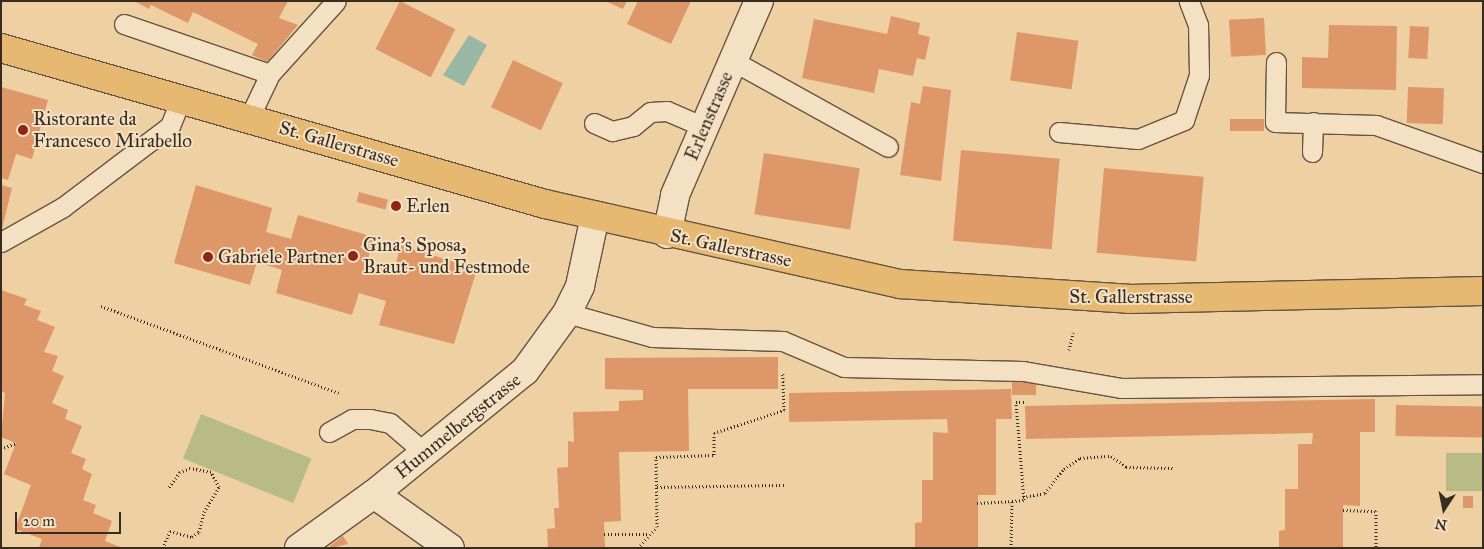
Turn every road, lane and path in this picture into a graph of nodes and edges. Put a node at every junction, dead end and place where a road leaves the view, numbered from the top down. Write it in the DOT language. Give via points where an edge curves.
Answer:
graph roads {
  1 [pos="336,1"];
  2 [pos="759,1"];
  3 [pos="1188,1"];
  4 [pos="124,24"];
  5 [pos="1,48"];
  6 [pos="733,61"];
  7 [pos="1276,62"];
  8 [pos="270,74"];
  9 [pos="182,98"];
  10 [pos="249,118"];
  11 [pos="1313,122"];
  12 [pos="594,123"];
  13 [pos="704,127"];
  14 [pos="1059,132"];
  15 [pos="888,147"];
  16 [pos="1312,152"];
  17 [pos="1483,163"];
  18 [pos="596,216"];
  19 [pos="667,234"];
  20 [pos="1,242"];
  21 [pos="1483,291"];
  22 [pos="101,306"];
  23 [pos="567,313"];
  24 [pos="783,341"];
  25 [pos="1061,381"];
  26 [pos="1483,384"];
  27 [pos="344,395"];
  28 [pos="329,432"];
  29 [pos="16,443"];
  30 [pos="1,449"];
  31 [pos="425,453"];
  32 [pos="1173,468"];
  33 [pos="786,484"];
  34 [pos="169,487"];
  35 [pos="657,487"];
  36 [pos="374,494"];
  37 [pos="1023,497"];
  38 [pos="1012,501"];
  39 [pos="977,502"];
  40 [pos="1343,510"];
  41 [pos="604,534"];
  42 [pos="649,534"];
  43 [pos="163,548"];
  44 [pos="299,548"];
  45 [pos="450,548"];
  46 [pos="638,548"];
  47 [pos="1011,548"];
  48 [pos="1376,548"];
  1 -- 8 [label="lane"];
  2 -- 6 [label="street, Erlenstrasse"];
  3 -- 14 [label="lane" via="1198,24 1199,75 1184,120 1138,139"];
  4 -- 8 [label="lane"];
  5 -- 9 [label="main road, St. Gallerstrasse"];
  6 -- 13 [label="street, Erlenstrasse"];
  6 -- 15 [label="lane"];
  7 -- 11 [label="lane" via="1275,122"];
  8 -- 10 [label="lane"];
  9 -- 10 [label="main road, St. Gallerstrasse"];
  9 -- 20 [label="lane" via="170,126 63,207"];
  10 -- 18 [label="main road, St. Gallerstrasse"];
  11 -- 16 [label="lane"];
  11 -- 17 [label="lane" via="1376,124"];
  12 -- 13 [label="lane" via="612,131 632,126 650,112 667,111"];
  13 -- 19 [label="street, Erlenstrasse" via="675,195"];
  18 -- 19 [label="main road, St. Gallerstrasse"];
  18 -- 23 [label="street, Hummelbergstrasse" via="580,286"];
  19 -- 21 [label="main road, St. Gallerstrasse" via="900,284 1021,295 1129,299"];
  22 -- 27 [label="path"];
  23 -- 24 [label="lane" via="652,337"];
  23 -- 31 [label="street, Hummelbergstrasse" via="525,371"];
  24 -- 25 [label="lane" via="844,367 1022,371"];
  24 -- 35 [label="path" via="784,410 714,433 714,455 656,457"];
  25 -- 26 [label="lane" via="1121,388"];
  25 -- 37 [label="path" via="1040,400 1016,402"];
  28 -- 31 [label="lane" via="352,419 390,423"];
  29 -- 30 [label="path"];
  31 -- 36 [label="street, Hummelbergstrasse"];
  32 -- 37 [label="path" via="1126,467 1110,456 1080,458 1064,469 1045,494"];
  33 -- 35 [label="path"];
  34 -- 43 [label="path" via="180,472 190,468 210,472 219,487 204,512 199,532 192,538 170,531"];
  35 -- 42 [label="path" via="657,527"];
  36 -- 44 [label="street, Hummelbergstrasse"];
  36 -- 45 [label="street"];
  37 -- 38 [label="path"];
  38 -- 39 [label="path"];
  38 -- 47 [label="path"];
  40 -- 48 [label="path" via="1376,511"];
  41 -- 42 [label="path"];
  42 -- 46 [label="path"];
}
